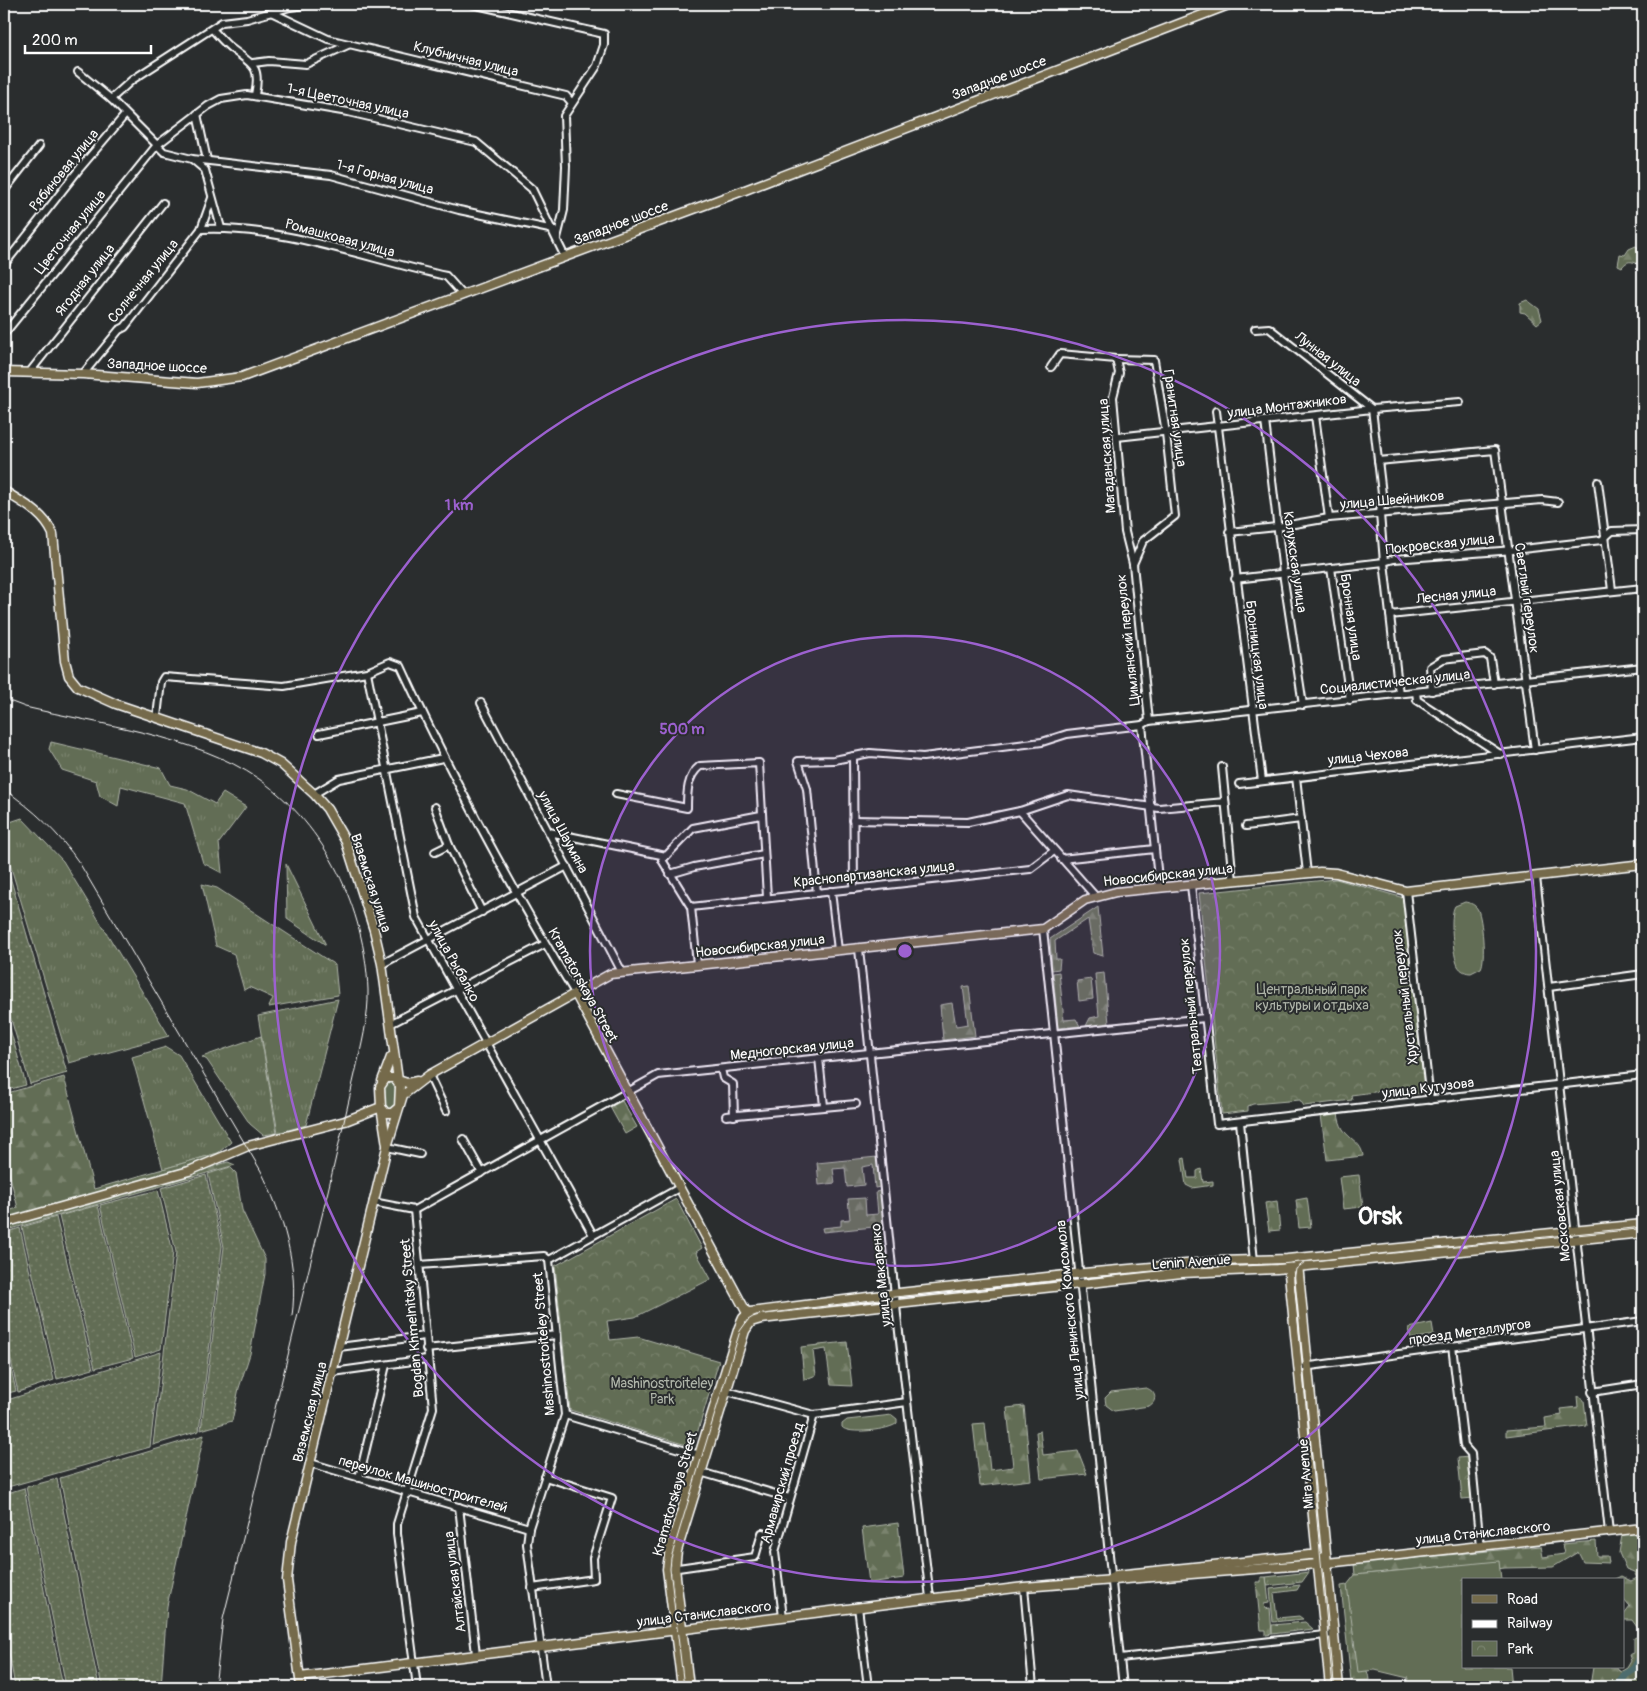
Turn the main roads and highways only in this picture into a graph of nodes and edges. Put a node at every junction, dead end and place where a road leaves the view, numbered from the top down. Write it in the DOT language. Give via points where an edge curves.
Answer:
graph roads {
  1 [pos="1231,4"];
  2 [pos="4,372"];
  3 [pos="4,491"];
  4 [pos="1643,864"];
  5 [pos="575,993"];
  6 [pos="392,1045"];
  7 [pos="429,1076"];
  8 [pos="398,1080"];
  9 [pos="382,1081"];
  10 [pos="381,1107"];
  11 [pos="399,1107"];
  12 [pos="387,1147"];
  13 [pos="4,1223"];
  14 [pos="1643,1224"];
  15 [pos="1643,1233"];
  16 [pos="1429,1250"];
  17 [pos="1370,1256"];
  18 [pos="1297,1258"];
  19 [pos="1287,1259"];
  20 [pos="1298,1267"];
  21 [pos="1288,1268"];
  22 [pos="747,1314"];
  23 [pos="752,1322"];
  24 [pos="738,1344"];
  25 [pos="1317,1502"];
  26 [pos="1643,1528"];
  27 [pos="1317,1555"];
  28 [pos="1322,1563"];
  29 [pos="1111,1578"];
  30 [pos="679,1629"];
  31 [pos="684,1673"];
  32 [pos="300,1677"];
  33 [pos="301,1687"];
  34 [pos="682,1687"];
  35 [pos="690,1687"];
  36 [pos="1330,1687"];
  37 [pos="1339,1687"];
  1 -- 2 [label="main road, Западное шоссе" via="242,377 198,383"];
  3 -- 6 [label="main road, Вяземская улица" via="38,512 48,522 53,534 66,661 69,676 78,687 116,704 261,753 281,764 327,809 346,842 374,930 382,964"];
  4 -- 5 [label="main road, Новосибирская улица" via="1406,891 1336,873 1159,888 1095,896 1043,929 622,972 610,974"];
  5 -- 7 [label="main road, Новосибирская улица"];
  5 -- 22 [label="main road, Kramatorskaya Street"];
  6 -- 8 [label="main road"];
  6 -- 9 [label="main road" via="390,1064"];
  7 -- 8 [label="main road" via="411,1083"];
  7 -- 11 [label="main road" via="405,1092"];
  8 -- 9 [label="main road" via="390,1077"];
  8 -- 11 [label="main road"];
  9 -- 10 [label="main road"];
  10 -- 11 [label="main road" via="391,1113"];
  10 -- 12 [label="main road"];
  10 -- 13 [label="main road" via="344,1121 248,1146 189,1171"];
  11 -- 12 [label="main road, Вяземская улица"];
  12 -- 32 [label="main road, Вяземская улица" via="290,1542 287,1580"];
  14 -- 16 [label="main road, Lenin Avenue" via="1492,1239"];
  15 -- 16 [label="main road, Lenin Avenue" via="1492,1248"];
  16 -- 17 [label="main road, Lenin Avenue"];
  17 -- 18 [label="main road, Lenin Avenue"];
  17 -- 20 [label="main road, Lenin Avenue"];
  18 -- 19 [label="main road, Lenin Avenue"];
  18 -- 20 [label="main road, Mira Avenue"];
  19 -- 21 [label="main road, Mira Avenue"];
  19 -- 22 [label="main road, Lenin Avenue" via="1181,1264 989,1283 813,1303"];
  20 -- 21 [label="main road, Lenin Avenue"];
  20 -- 25 [label="main road, Mira Avenue" via="1320,1487"];
  21 -- 23 [label="main road, Lenin Avenue" via="1182,1273 852,1308"];
  21 -- 25 [label="main road, Mira Avenue" via="1311,1487"];
  22 -- 23 [label="main road, Kramatorskaya Street"];
  22 -- 24 [label="main road, Kramatorskaya Street" via="741,1322"];
  23 -- 24 [label="main road, Kramatorskaya Street"];
  24 -- 30 [label="main road, Kramatorskaya Street" via="674,1549 671,1569"];
  25 -- 27 [label="main road, Mira Avenue"];
  25 -- 28 [label="main road, Mira Avenue"];
  26 -- 28 [label="main road, улица Станиславского"];
  27 -- 28 [label="main road, Mira Avenue"];
  27 -- 29 [label="main road, улица Станиславского"];
  28 -- 29 [label="main road, улица Станиславского" via="1116,1581"];
  28 -- 36 [label="main road, Mira Avenue" via="1324,1635"];
  28 -- 37 [label="main road, Mira Avenue"];
  29 -- 30 [label="main road, улица Станиславского"];
  30 -- 31 [label="main road, Kramatorskaya Street"];
  30 -- 32 [label="main road, улица Станиславского"];
  31 -- 34 [label="main road, Kramatorskaya Street"];
  31 -- 35 [label="main road, Kramatorskaya Street"];
  32 -- 33 [label="main road, Вяземская улица"];
}
